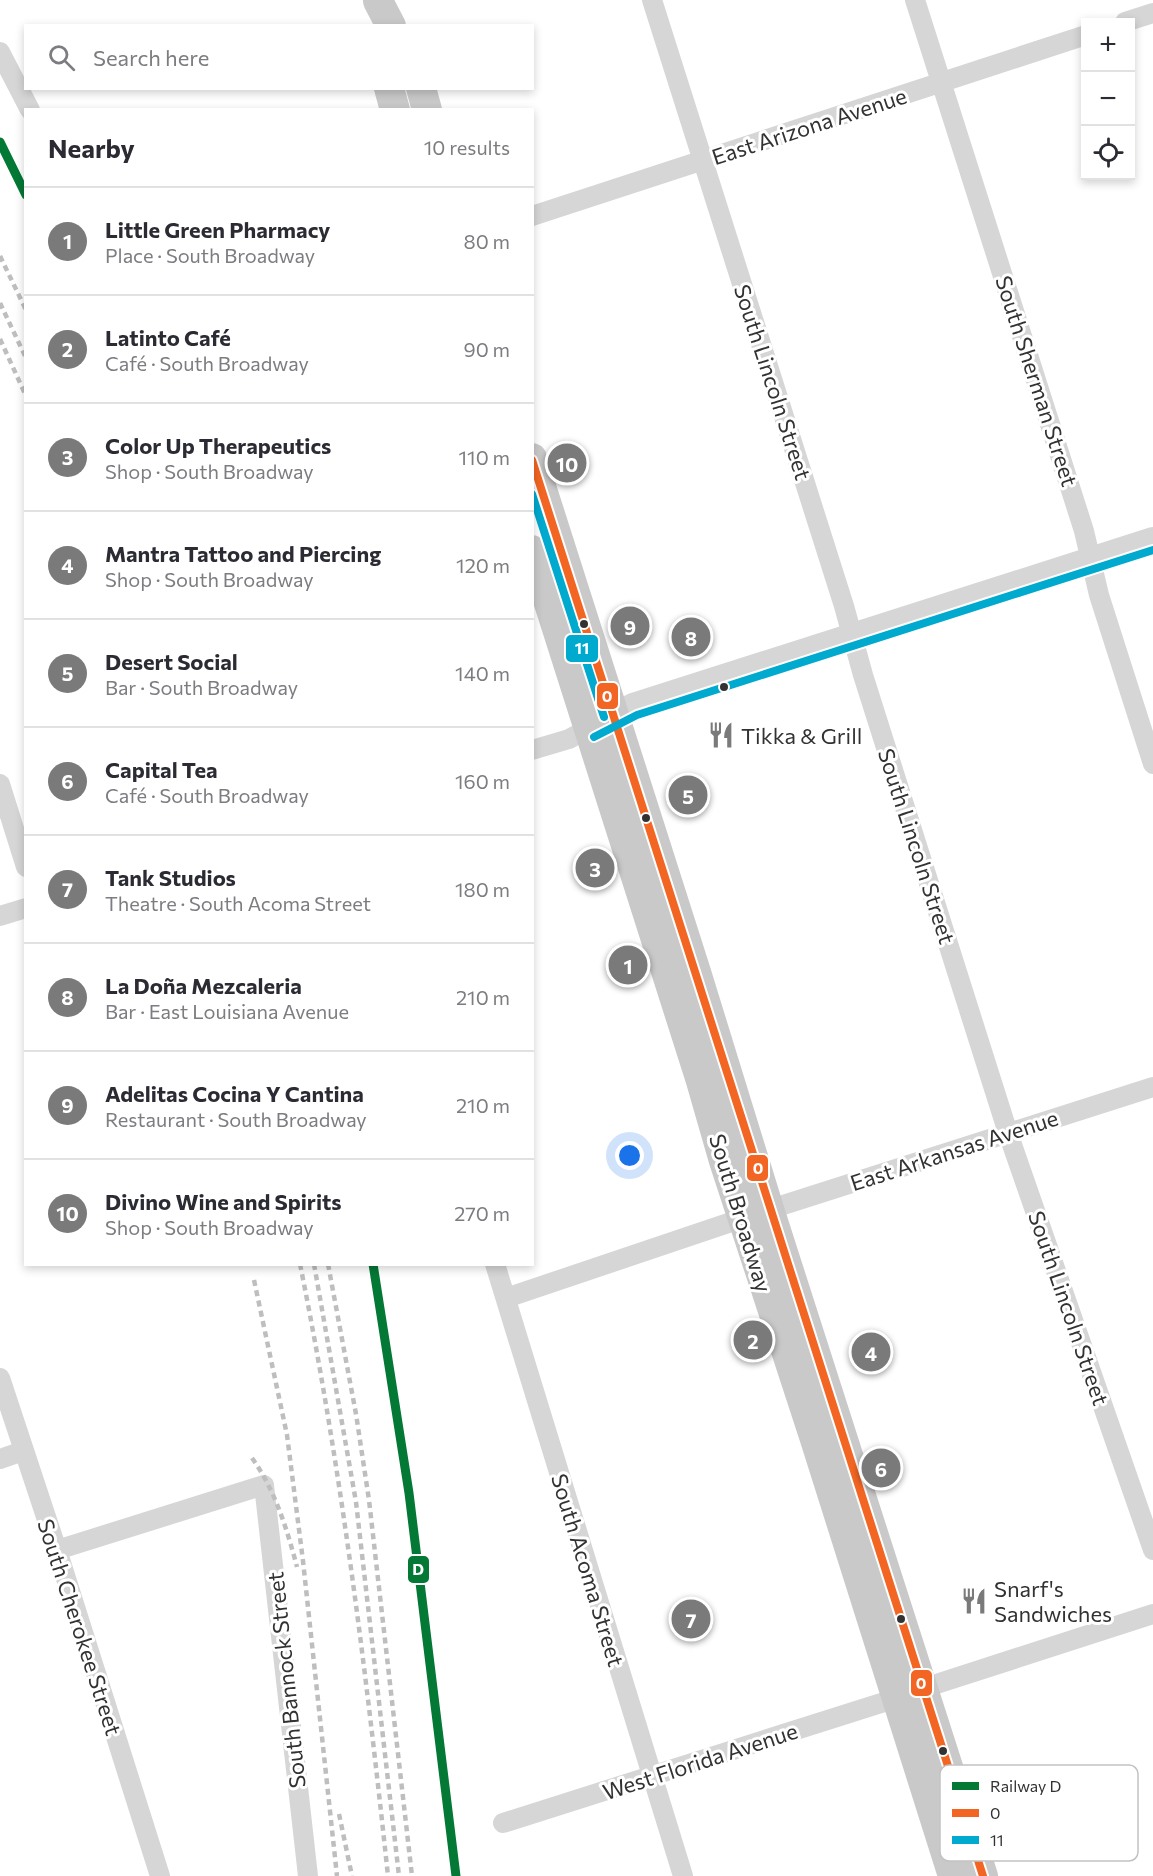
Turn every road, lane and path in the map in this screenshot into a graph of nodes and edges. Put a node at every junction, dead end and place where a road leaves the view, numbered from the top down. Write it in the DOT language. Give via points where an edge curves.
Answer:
graph roads {
  1 [pos="652,0"];
  2 [pos="915,0"];
  3 [pos="1153,13"];
  4 [pos="1135,19"];
  5 [pos="1081,37"];
  6 [pos="0,52"];
  7 [pos="941,82"];
  8 [pos="390,90"];
  9 [pos="422,90"];
  10 [pos="29,108"];
  11 [pos="394,108"];
  12 [pos="426,108"];
  13 [pos="703,160"];
  14 [pos="534,215"];
  15 [pos="534,466"];
  16 [pos="1153,539"];
  17 [pos="534,555"];
  18 [pos="1090,559"];
  19 [pos="852,635"];
  20 [pos="602,721"];
  21 [pos="534,749"];
  22 [pos="1153,764"];
  23 [pos="0,784"];
  24 [pos="24,861"];
  25 [pos="24,909"];
  26 [pos="0,916"];
  27 [pos="1153,1087"];
  28 [pos="1008,1133"];
  29 [pos="756,1214"];
  30 [pos="496,1266"];
  31 [pos="506,1298"];
  32 [pos="0,1378"];
  33 [pos="23,1451"];
  34 [pos="0,1459"];
  35 [pos="57,1550"];
  36 [pos="1153,1550"];
  37 [pos="1153,1614"];
  38 [pos="910,1693"];
  39 [pos="940,1768"];
  40 [pos="651,1776"];
  41 [pos="940,1821"];
  42 [pos="503,1823"];
  43 [pos="949,1861"];
  44 [pos="977,1861"];
  45 [pos="160,1876"];
  46 [pos="308,1876"];
  47 [pos="683,1876"];
  48 [pos="953,1876"];
  49 [pos="983,1876"];
  1 -- 13 [label="street, South Lincoln Street"];
  2 -- 7 [label="street, South Sherman Street"];
  3 -- 4 [label="street"];
  5 -- 7 [label="street, East Arizona Avenue"];
  6 -- 10 [label="street"];
  7 -- 13 [label="street, East Arizona Avenue"];
  7 -- 18 [label="street, South Sherman Street"];
  8 -- 11 [label="main road"];
  9 -- 12 [label="main road"];
  13 -- 14 [label="street, East Arizona Avenue"];
  13 -- 19 [label="street, South Lincoln Street"];
  15 -- 20 [label="main road, South Broadway"];
  16 -- 18 [label="street"];
  17 -- 20 [label="main road, South Broadway"];
  18 -- 19 [label="street"];
  18 -- 22 [label="street, South Sherman Street"];
  19 -- 20 [label="street" via="633,705"];
  19 -- 28 [label="street, South Lincoln Street"];
  20 -- 21 [label="street"];
  20 -- 29 [label="main road, South Broadway"];
  23 -- 24 [label="street"];
  25 -- 26 [label="street"];
  27 -- 28 [label="street, East Arkansas Avenue"];
  28 -- 29 [label="street, East Arkansas Avenue"];
  28 -- 36 [label="street, South Lincoln Street"];
  29 -- 31 [label="street, East Arkansas Avenue"];
  29 -- 38 [label="main road, South Broadway"];
  30 -- 31 [label="street, South Acoma Street"];
  31 -- 40 [label="street, South Acoma Street"];
  32 -- 33 [label="street, South Cherokee Street"];
  33 -- 34 [label="street"];
  33 -- 35 [label="street, South Cherokee Street"];
  35 -- 45 [label="street, South Cherokee Street"];
  35 -- 46 [label="street, South Bannock Street" via="264,1485"];
  37 -- 38 [label="street, West Florida Avenue"];
  38 -- 39 [label="main road, South Broadway"];
  38 -- 40 [label="street, West Florida Avenue"];
  38 -- 41 [label="main road, South Broadway"];
  40 -- 42 [label="street, West Florida Avenue"];
  40 -- 47 [label="street, South Acoma Street"];
  43 -- 48 [label="main road, South Broadway"];
  44 -- 49 [label="main road, South Broadway"];
}
